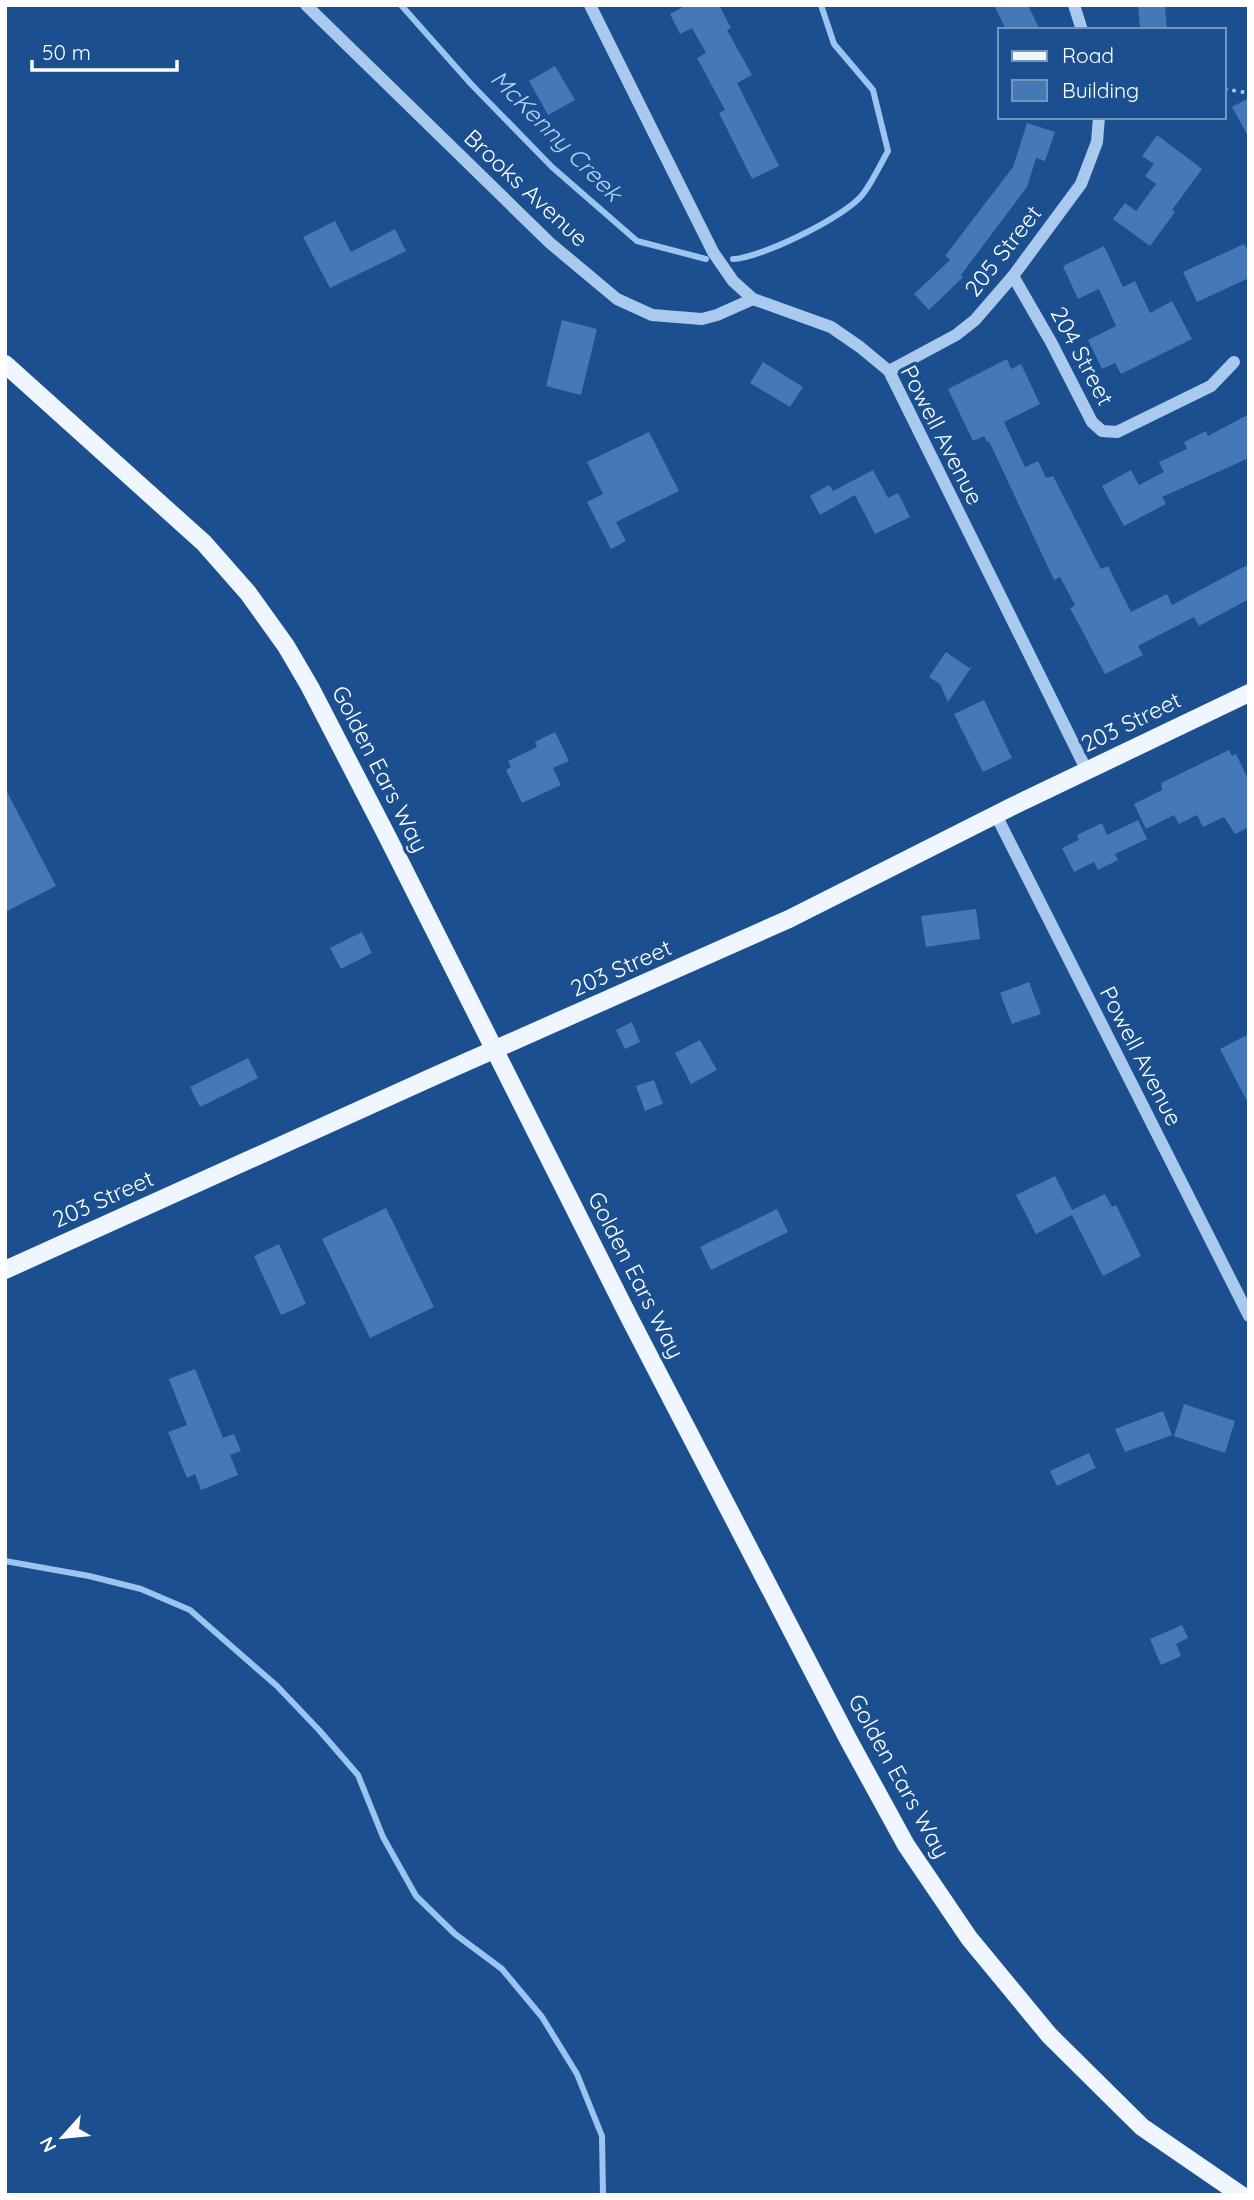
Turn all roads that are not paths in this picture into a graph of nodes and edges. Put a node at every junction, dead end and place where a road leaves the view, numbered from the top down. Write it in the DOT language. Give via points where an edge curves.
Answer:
graph roads {
  1 [pos="306,5"];
  2 [pos="590,5"];
  3 [pos="1074,5"];
  4 [pos="1081,28"];
  5 [pos="1099,119"];
  6 [pos="1013,276"];
  7 [pos="752,299"];
  8 [pos="1234,362"];
  9 [pos="5,363"];
  10 [pos="889,371"];
  11 [pos="1249,693"];
  12 [pos="1087,771"];
  13 [pos="996,815"];
  14 [pos="494,1050"];
  15 [pos="5,1270"];
  16 [pos="1249,1316"];
  17 [pos="1241,2195"];
  1 -- 7 [label="street, Brooks Avenue" via="550,243 617,299 652,315 702,319"];
  2 -- 7 [label="street, Powell Avenue" via="713,252"];
  3 -- 4 [label="street"];
  5 -- 6 [label="street, 205 Street" via="1097,142 1081,184"];
  6 -- 8 [label="street, 204 Street" via="1092,422 1102,431 1117,432 1211,386"];
  6 -- 10 [label="street, 205 Street" via="956,335"];
  7 -- 10 [label="street, Powell Avenue" via="831,327"];
  9 -- 14 [label="main road, Golden Ears Way" via="204,543 286,646"];
  10 -- 12 [label="street, Powell Avenue"];
  11 -- 12 [label="main road, 203 Street"];
  12 -- 13 [label="main road, 203 Street"];
  13 -- 14 [label="main road, 203 Street" via="789,919"];
  13 -- 16 [label="street, Powell Avenue"];
  14 -- 15 [label="main road, 203 Street"];
  14 -- 17 [label="main road, Golden Ears Way" via="906,1846 969,1938 1049,2035 1142,2127"];
}
